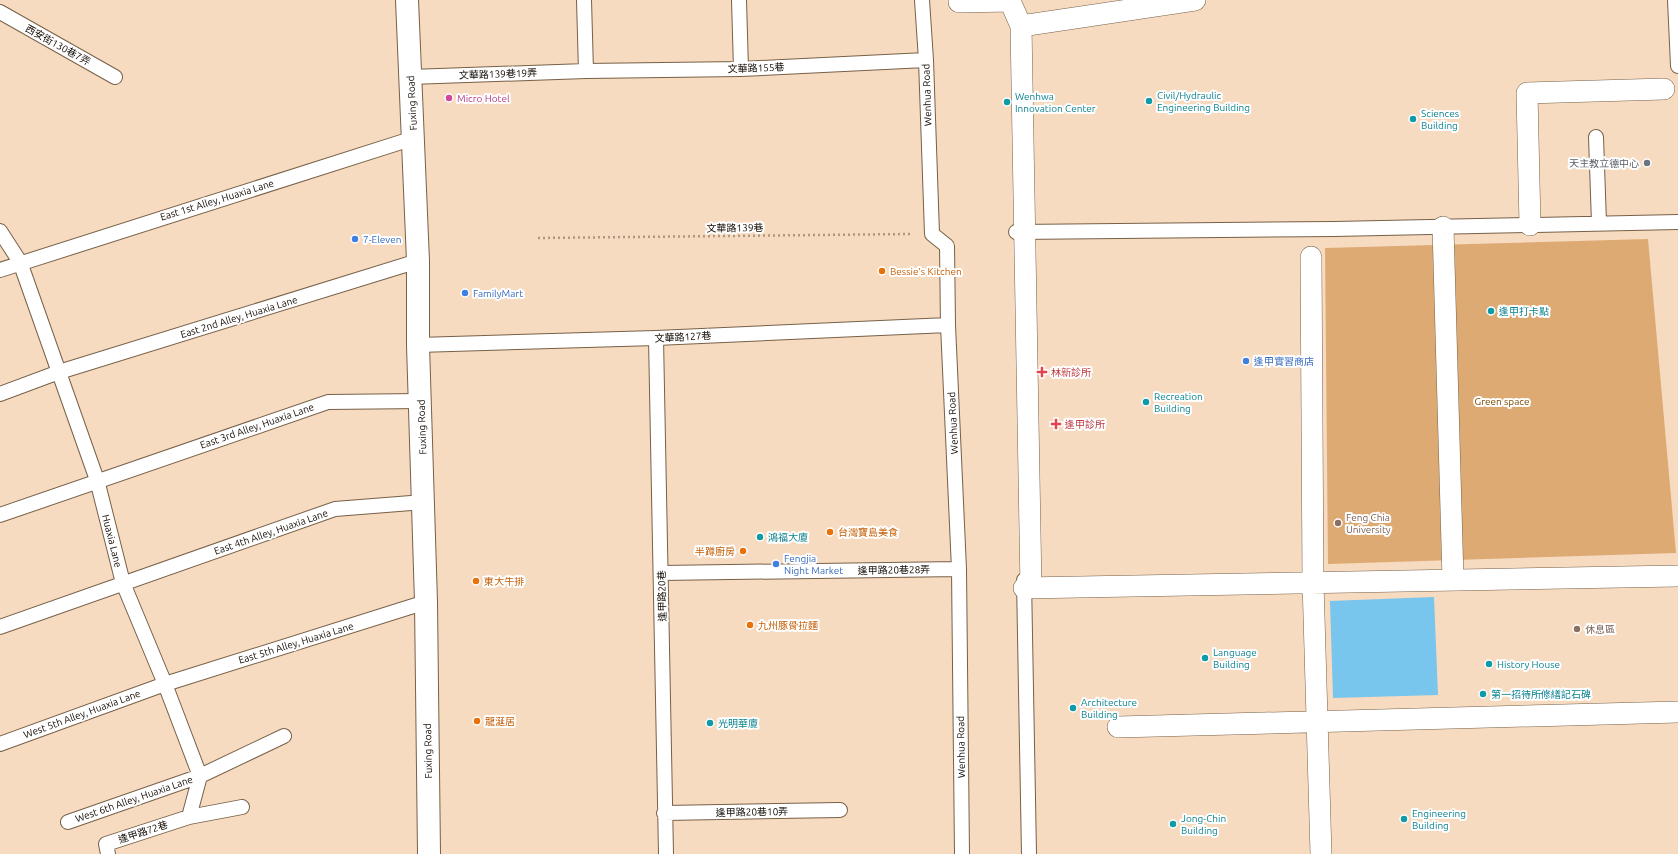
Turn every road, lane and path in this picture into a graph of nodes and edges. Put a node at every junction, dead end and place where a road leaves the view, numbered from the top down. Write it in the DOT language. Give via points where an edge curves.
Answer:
graph roads {
  1 [pos="407,0"];
  2 [pos="584,0"];
  3 [pos="739,0"];
  4 [pos="922,0"];
  5 [pos="1194,0"];
  6 [pos="1675,0"];
  7 [pos="959,2"];
  8 [pos="0,12"];
  9 [pos="1021,26"];
  10 [pos="926,60"];
  11 [pos="1678,66"];
  12 [pos="741,69"];
  13 [pos="586,71"];
  14 [pos="115,77"];
  15 [pos="410,77"];
  16 [pos="1664,89"];
  17 [pos="1596,137"];
  18 [pos="414,138"];
  19 [pos="1678,222"];
  20 [pos="1599,223"];
  21 [pos="1530,225"];
  22 [pos="1443,227"];
  23 [pos="1019,229"];
  24 [pos="0,231"];
  25 [pos="932,234"];
  26 [pos="538,238"];
  27 [pos="1311,257"];
  28 [pos="418,261"];
  29 [pos="20,262"];
  30 [pos="0,270"];
  31 [pos="948,325"];
  32 [pos="656,338"];
  33 [pos="418,345"];
  34 [pos="59,372"];
  35 [pos="0,394"];
  36 [pos="421,401"];
  37 [pos="97,480"];
  38 [pos="424,502"];
  39 [pos="0,514"];
  40 [pos="959,569"];
  41 [pos="661,573"];
  42 [pos="1678,576"];
  43 [pos="1453,580"];
  44 [pos="1314,582"];
  45 [pos="123,583"];
  46 [pos="1028,588"];
  47 [pos="426,602"];
  48 [pos="0,627"];
  49 [pos="165,684"];
  50 [pos="1678,712"];
  51 [pos="1318,723"];
  52 [pos="1118,727"];
  53 [pos="284,736"];
  54 [pos="0,744"];
  55 [pos="200,776"];
  56 [pos="242,807"];
  57 [pos="840,810"];
  58 [pos="664,813"];
  59 [pos="189,816"];
  60 [pos="68,822"];
  61 [pos="108,854"];
  62 [pos="429,854"];
  63 [pos="666,854"];
  64 [pos="962,854"];
  65 [pos="1029,854"];
  66 [pos="1321,854"];
  1 -- 15 [label="street, Fuxing Road"];
  2 -- 13 [label="lane"];
  3 -- 12 [label="lane"];
  4 -- 10 [label="lane, Wenhua Road"];
  5 -- 9 [label="street"];
  6 -- 11 [label="lane"];
  7 -- 9 [label="street" via="1010,0"];
  8 -- 14 [label="lane, 西安街130巷7弄"];
  9 -- 23 [label="street"];
  10 -- 12 [label="lane, 文華路155巷"];
  10 -- 25 [label="lane, Wenhua Road"];
  12 -- 13 [label="lane, 文華路155巷"];
  13 -- 15 [label="lane, 文華路139巷19弄"];
  15 -- 18 [label="street, Fuxing Road"];
  16 -- 21 [label="street" via="1527,93"];
  17 -- 20 [label="lane"];
  18 -- 28 [label="street, Fuxing Road"];
  18 -- 29 [label="lane, East 1st Alley, Huaxia Lane"];
  19 -- 20 [label="lane"];
  20 -- 21 [label="lane"];
  21 -- 22 [label="lane"];
  22 -- 23 [label="lane"];
  22 -- 43 [label="street"];
  23 -- 46 [label="street"];
  24 -- 29 [label="lane, Huaxia Lane"];
  25 -- 26 [label="path, 文華路139巷"];
  25 -- 31 [label="lane, Wenhua Road" via="947,246"];
  27 -- 44 [label="street"];
  28 -- 33 [label="street, Fuxing Road"];
  28 -- 34 [label="lane, East 2nd Alley, Huaxia Lane"];
  29 -- 30 [label="lane, East 1st Alley, Huaxia Lane"];
  29 -- 34 [label="lane, Huaxia Lane"];
  31 -- 32 [label="lane, 文華路127巷"];
  31 -- 40 [label="lane, Wenhua Road"];
  32 -- 33 [label="lane, 文華路127巷"];
  32 -- 41 [label="lane, 逢甲路20巷"];
  33 -- 36 [label="street, Fuxing Road"];
  34 -- 35 [label="lane, East 2nd Alley, Huaxia Lane"];
  34 -- 37 [label="lane, Huaxia Lane"];
  36 -- 37 [label="lane, East 3rd Alley, Huaxia Lane" via="328,402"];
  36 -- 38 [label="street, Fuxing Road"];
  37 -- 39 [label="lane, East 3rd Alley, Huaxia Lane"];
  37 -- 45 [label="lane, Huaxia Lane"];
  38 -- 45 [label="lane, East 4th Alley, Huaxia Lane" via="335,509"];
  38 -- 47 [label="street, Fuxing Road"];
  40 -- 41 [label="lane, 逢甲路20巷28弄"];
  40 -- 64 [label="lane, Wenhua Road"];
  41 -- 58 [label="lane, 逢甲路20巷"];
  42 -- 43 [label="street"];
  43 -- 44 [label="street"];
  44 -- 46 [label="street"];
  44 -- 51 [label="street"];
  45 -- 48 [label="lane, East 4th Alley, Huaxia Lane"];
  45 -- 49 [label="lane, Huaxia Lane"];
  46 -- 65 [label="lane"];
  47 -- 49 [label="lane, East 5th Alley, Huaxia Lane"];
  47 -- 62 [label="street, Fuxing Road"];
  49 -- 54 [label="lane, West 5th Alley, Huaxia Lane"];
  49 -- 55 [label="lane, Huaxia Lane"];
  50 -- 51 [label="street"];
  51 -- 52 [label="street"];
  51 -- 66 [label="street"];
  53 -- 55 [label="lane, West 6th Alley, Huaxia Lane"];
  55 -- 59 [label="lane"];
  55 -- 60 [label="lane, West 6th Alley, Huaxia Lane"];
  56 -- 59 [label="lane"];
  57 -- 58 [label="lane, 逢甲路20巷10弄"];
  58 -- 63 [label="lane, 逢甲路20巷"];
  59 -- 61 [label="lane, 逢甲路72巷" via="106,844"];
}
